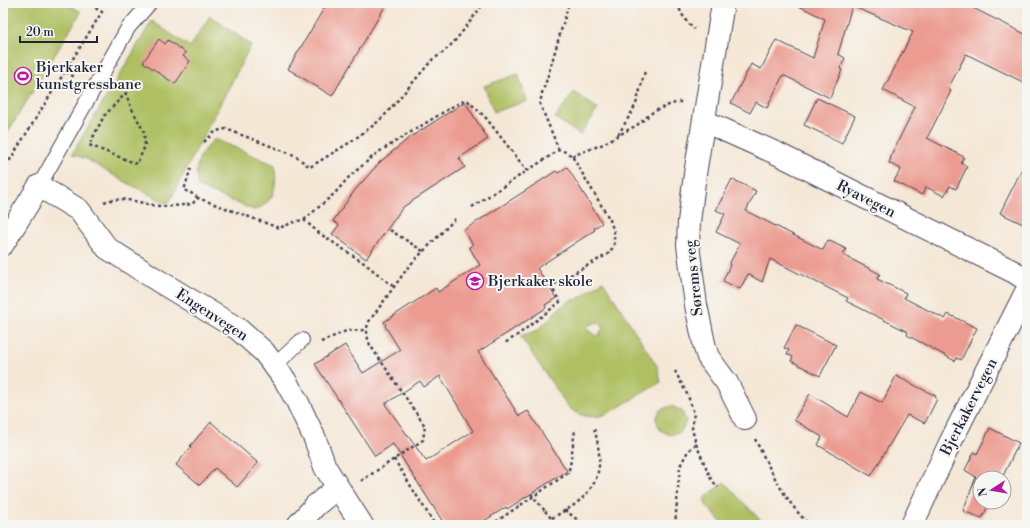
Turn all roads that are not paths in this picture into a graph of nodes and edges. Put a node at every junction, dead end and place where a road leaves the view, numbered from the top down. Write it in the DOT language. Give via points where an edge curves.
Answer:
graph roads {
  1 [pos="150,3"];
  2 [pos="723,3"];
  3 [pos="704,121"];
  4 [pos="39,186"];
  5 [pos="9,226"];
  6 [pos="3,244"];
  7 [pos="1027,280"];
  8 [pos="1027,290"];
  9 [pos="302,340"];
  10 [pos="274,366"];
  11 [pos="745,420"];
  12 [pos="340,490"];
  13 [pos="298,525"];
  14 [pos="362,525"];
  15 [pos="912,525"];
  1 -- 4 [label="lane" via="128,28"];
  2 -- 3 [label="street, Sørems veg"];
  3 -- 7 [label="street, Ryavegen" via="778,154"];
  3 -- 11 [label="street, Sørems veg" via="688,222 689,259 698,322 708,357 727,383"];
  4 -- 5 [label="street"];
  4 -- 10 [label="street, Engenvegen" via="79,210 107,248 238,329 264,352"];
  5 -- 6 [label="street"];
  8 -- 15 [label="street, Bjerkakervegen"];
  9 -- 10 [label="lane"];
  10 -- 12 [label="street, Engenvegen" via="298,401 326,467"];
  12 -- 13 [label="street" via="316,506"];
  12 -- 14 [label="street, Engenvegen"];
}
